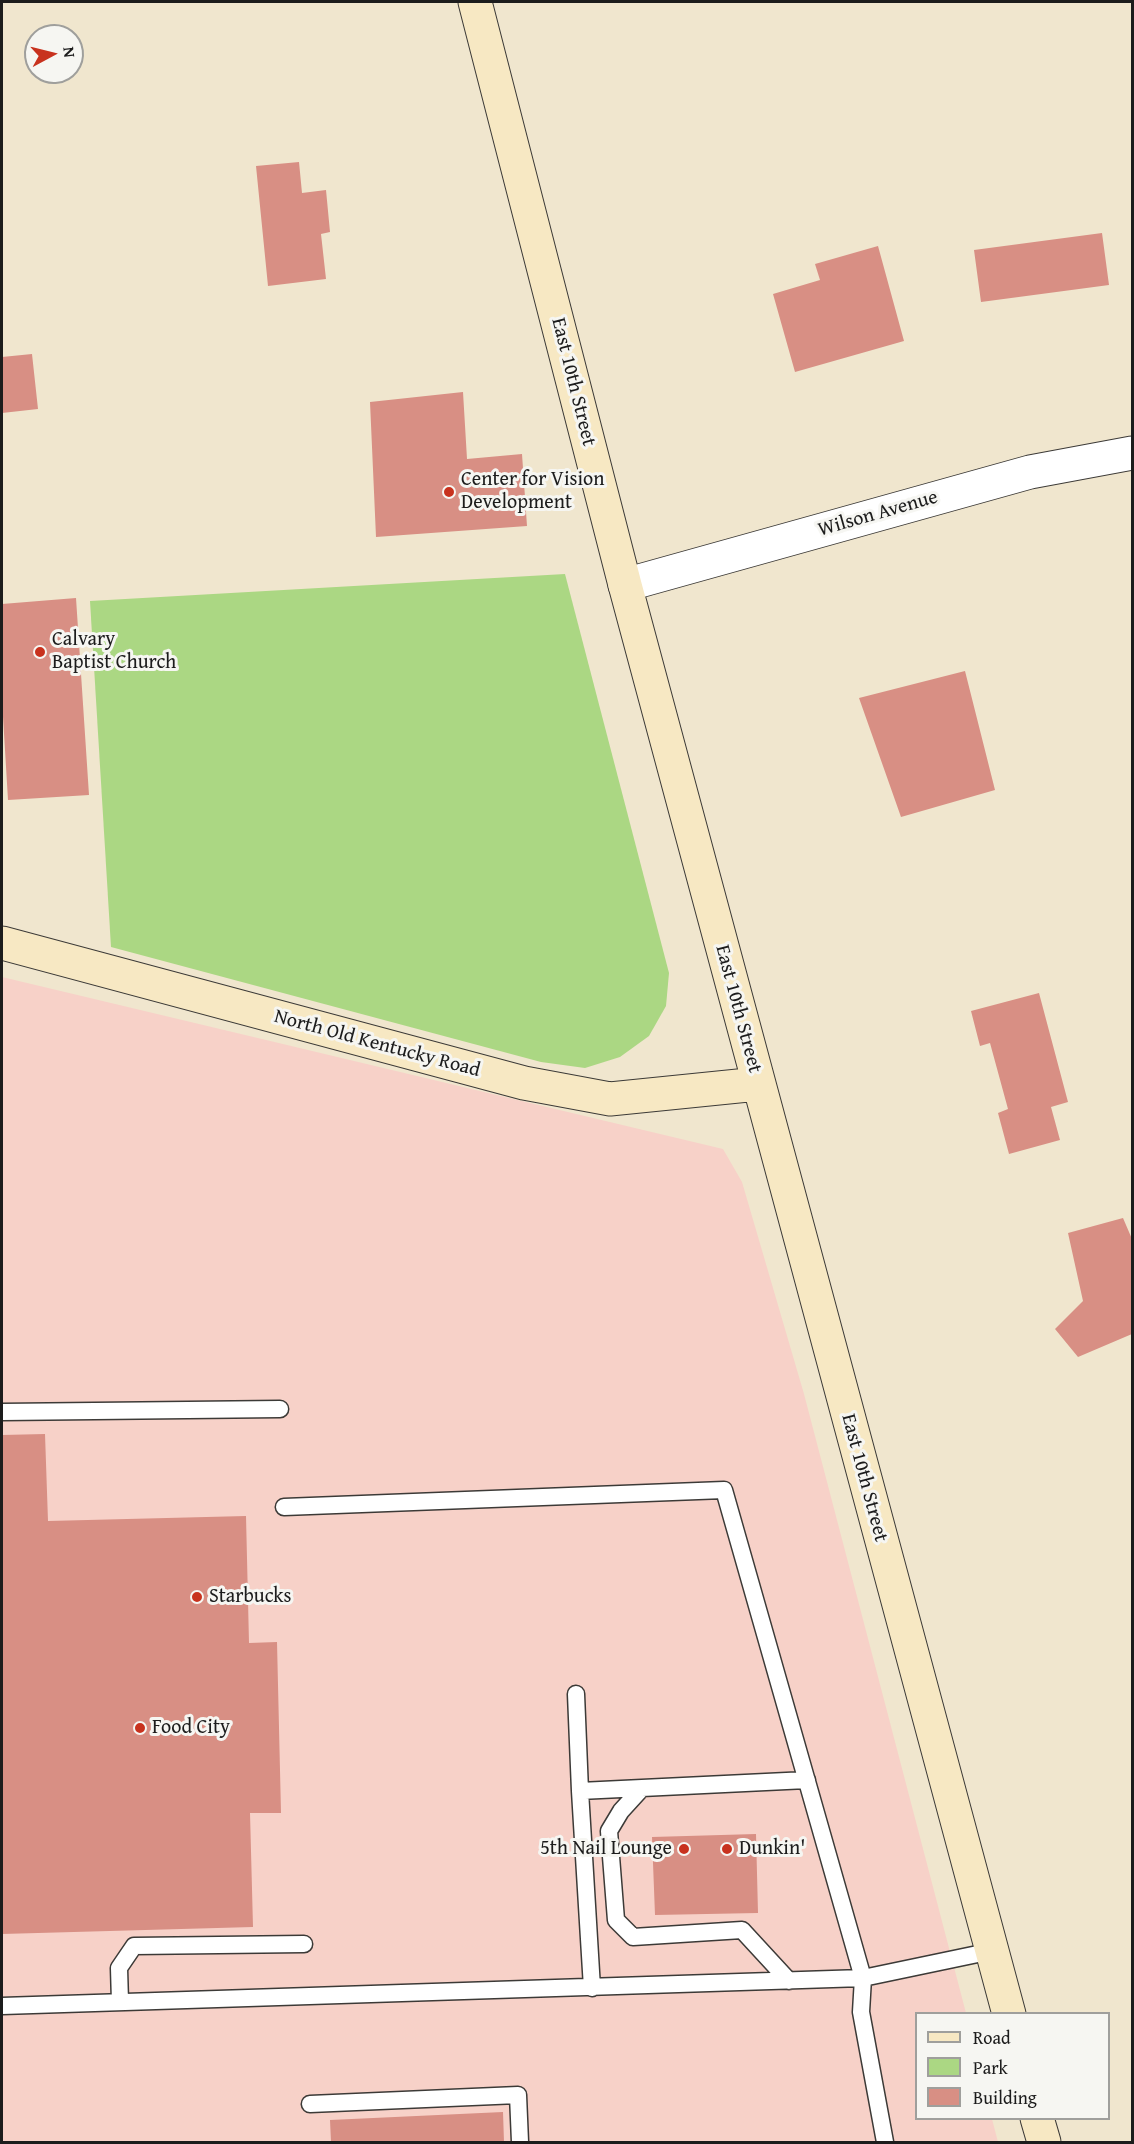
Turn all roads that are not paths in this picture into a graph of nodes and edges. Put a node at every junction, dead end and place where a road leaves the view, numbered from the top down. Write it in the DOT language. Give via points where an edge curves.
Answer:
graph roads {
  1 [pos="475,2"];
  2 [pos="1132,453"];
  3 [pos="625,585"];
  4 [pos="2,943"];
  5 [pos="758,1084"];
  6 [pos="280,1409"];
  7 [pos="2,1412"];
  8 [pos="284,1507"];
  9 [pos="576,1694"];
  10 [pos="807,1780"];
  11 [pos="642,1788"];
  12 [pos="580,1791"];
  13 [pos="304,1944"];
  14 [pos="992,1951"];
  15 [pos="863,1978"];
  16 [pos="789,1981"];
  17 [pos="592,1988"];
  18 [pos="120,2002"];
  19 [pos="2,2006"];
  20 [pos="1009,2012"];
  21 [pos="310,2104"];
  22 [pos="1038,2120"];
  23 [pos="520,2142"];
  24 [pos="885,2142"];
  25 [pos="1044,2142"];
  1 -- 3 [label="main road, East 10th Street"];
  2 -- 3 [label="street, Wilson Avenue" via="1030,472"];
  3 -- 5 [label="main road, East 10th Street"];
  4 -- 5 [label="main road, North Old Kentucky Road" via="524,1083 610,1099"];
  5 -- 14 [label="main road, East 10th Street"];
  6 -- 7 [label="lane"];
  8 -- 10 [label="lane" via="724,1490"];
  9 -- 12 [label="lane"];
  10 -- 11 [label="lane"];
  10 -- 15 [label="lane"];
  11 -- 12 [label="lane"];
  11 -- 16 [label="lane" via="609,1831 616,1920 633,1936 742,1930"];
  12 -- 17 [label="lane"];
  13 -- 18 [label="lane" via="134,1946 119,1968"];
  14 -- 15 [label="lane"];
  14 -- 20 [label="main road, East 10th Street"];
  15 -- 16 [label="lane"];
  15 -- 24 [label="lane" via="861,2012"];
  16 -- 17 [label="lane"];
  17 -- 18 [label="lane"];
  18 -- 19 [label="lane"];
  21 -- 23 [label="lane" via="518,2095"];
  22 -- 25 [label="main road"];
}
